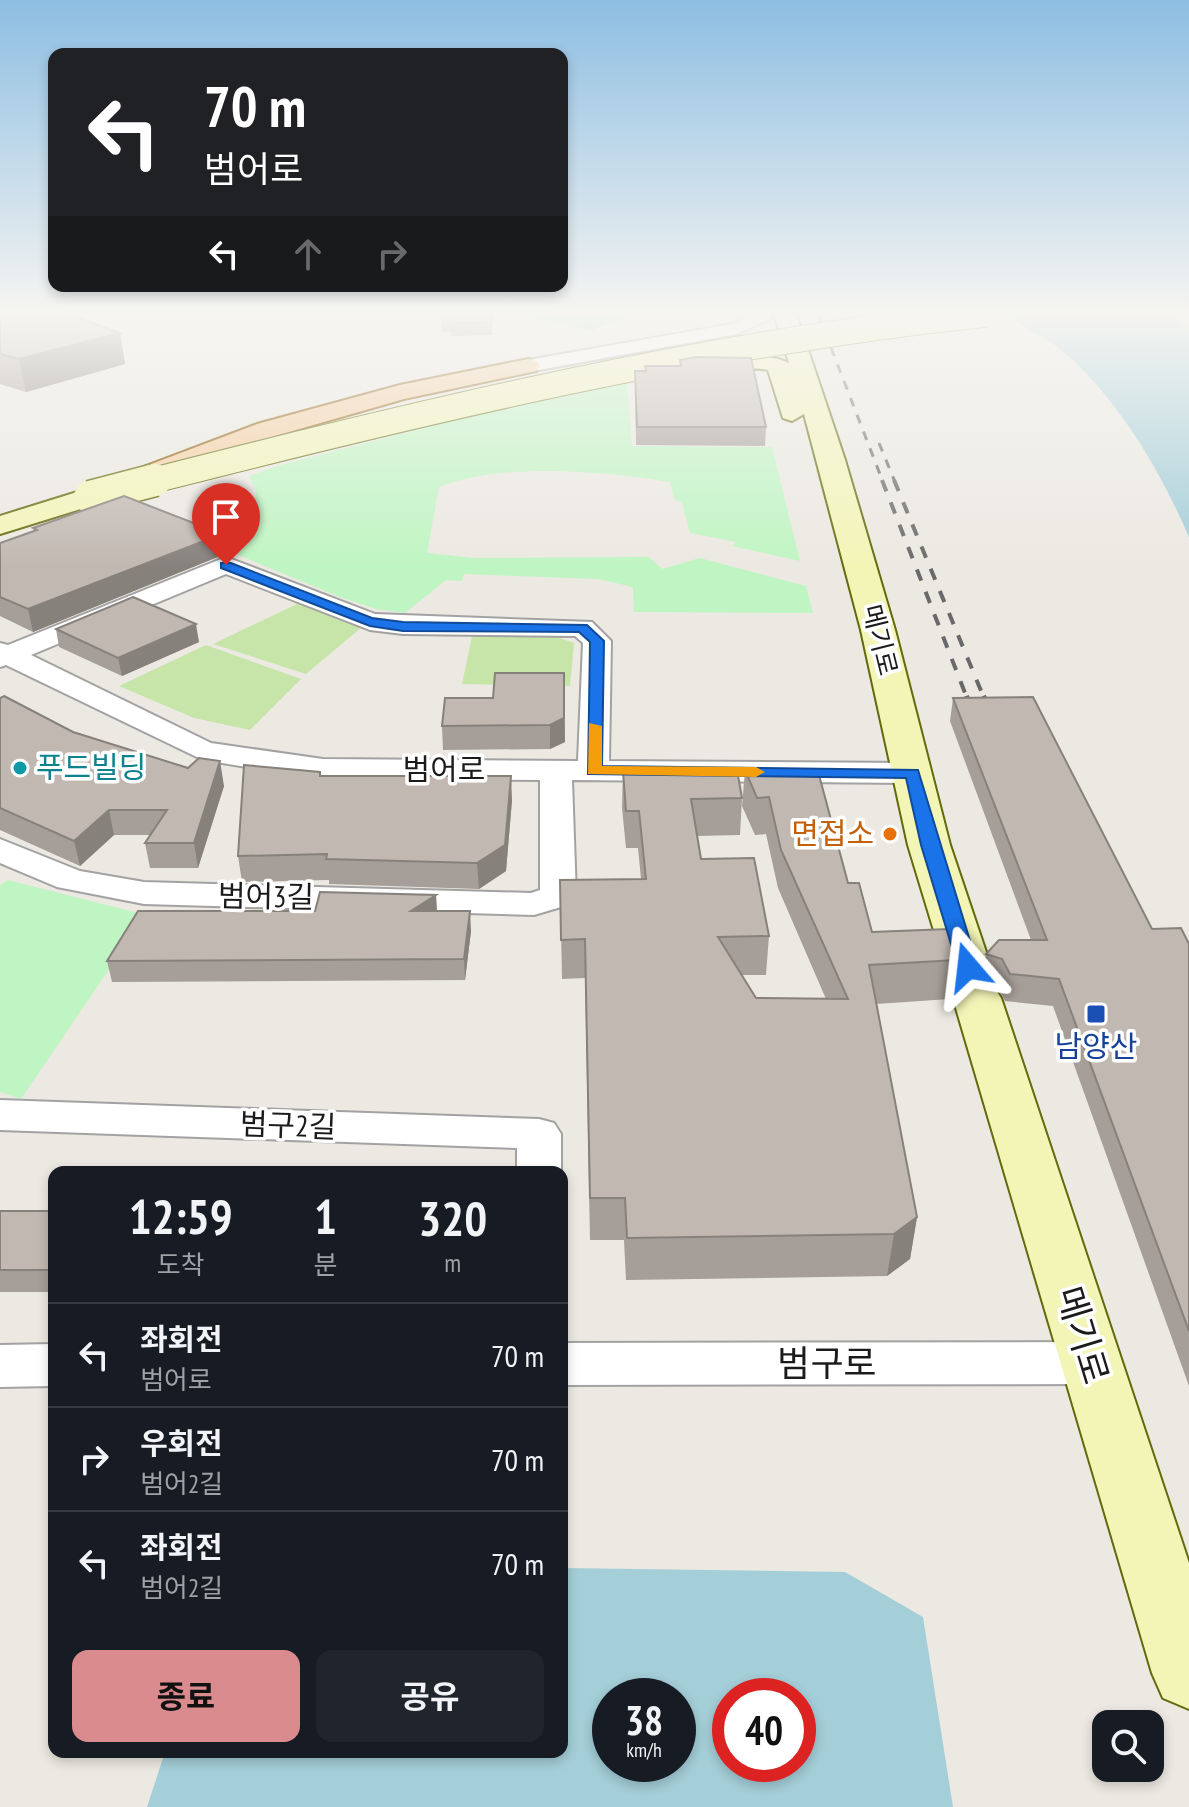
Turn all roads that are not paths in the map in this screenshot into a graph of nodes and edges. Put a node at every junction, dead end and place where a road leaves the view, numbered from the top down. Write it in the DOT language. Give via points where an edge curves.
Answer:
graph roads {
  1 [pos="378,398"];
  2 [pos="425,398"];
  3 [pos="478,398"];
  4 [pos="515,398"];
  5 [pos="788,398"];
  6 [pos="810,398"];
  7 [pos="806,467"];
  8 [pos="814,495"];
  9 [pos="90,497"];
  10 [pos="0,525"];
  11 [pos="866,586"];
  12 [pos="2,655"];
  13 [pos="556,771"];
  14 [pos="593,771"];
  15 [pos="913,773"];
  16 [pos="0,849"];
  17 [pos="0,1115"];
  18 [pos="539,1166"];
  19 [pos="1091,1363"];
  20 [pos="568,1364"];
  21 [pos="48,1365"];
  22 [pos="0,1366"];
  23 [pos="1189,1673"];
  1 -- 9 [label="main road" via="266,430"];
  2 -- 9 [label="street, bridge" via="286,434"];
  3 -- 9 [label="street, bridge"];
  4 -- 9 [label="main road"];
  5 -- 7 [label="street"];
  6 -- 11 [label="street, 메기로"];
  8 -- 11 [label="street"];
  9 -- 10 [label="street"];
  11 -- 15 [label="street, 메기로"];
  12 -- 13 [label="street, 범어로" via="203,751 323,769"];
  12 -- 14 [label="street" via="226,565 370,622 582,628 597,641"];
  13 -- 14 [label="street, 범어로"];
  13 -- 16 [label="street, 범어3길" via="558,896 534,904 150,894 83,884 25,865"];
  14 -- 15 [label="street, 범어로"];
  15 -- 19 [label="street, 메기로" via="929,845"];
  17 -- 18 [label="street, 범구2길" via="539,1134"];
  19 -- 20 [label="street, 범구로"];
  19 -- 23 [label="street, 메기로"];
  21 -- 22 [label="street"];
}
